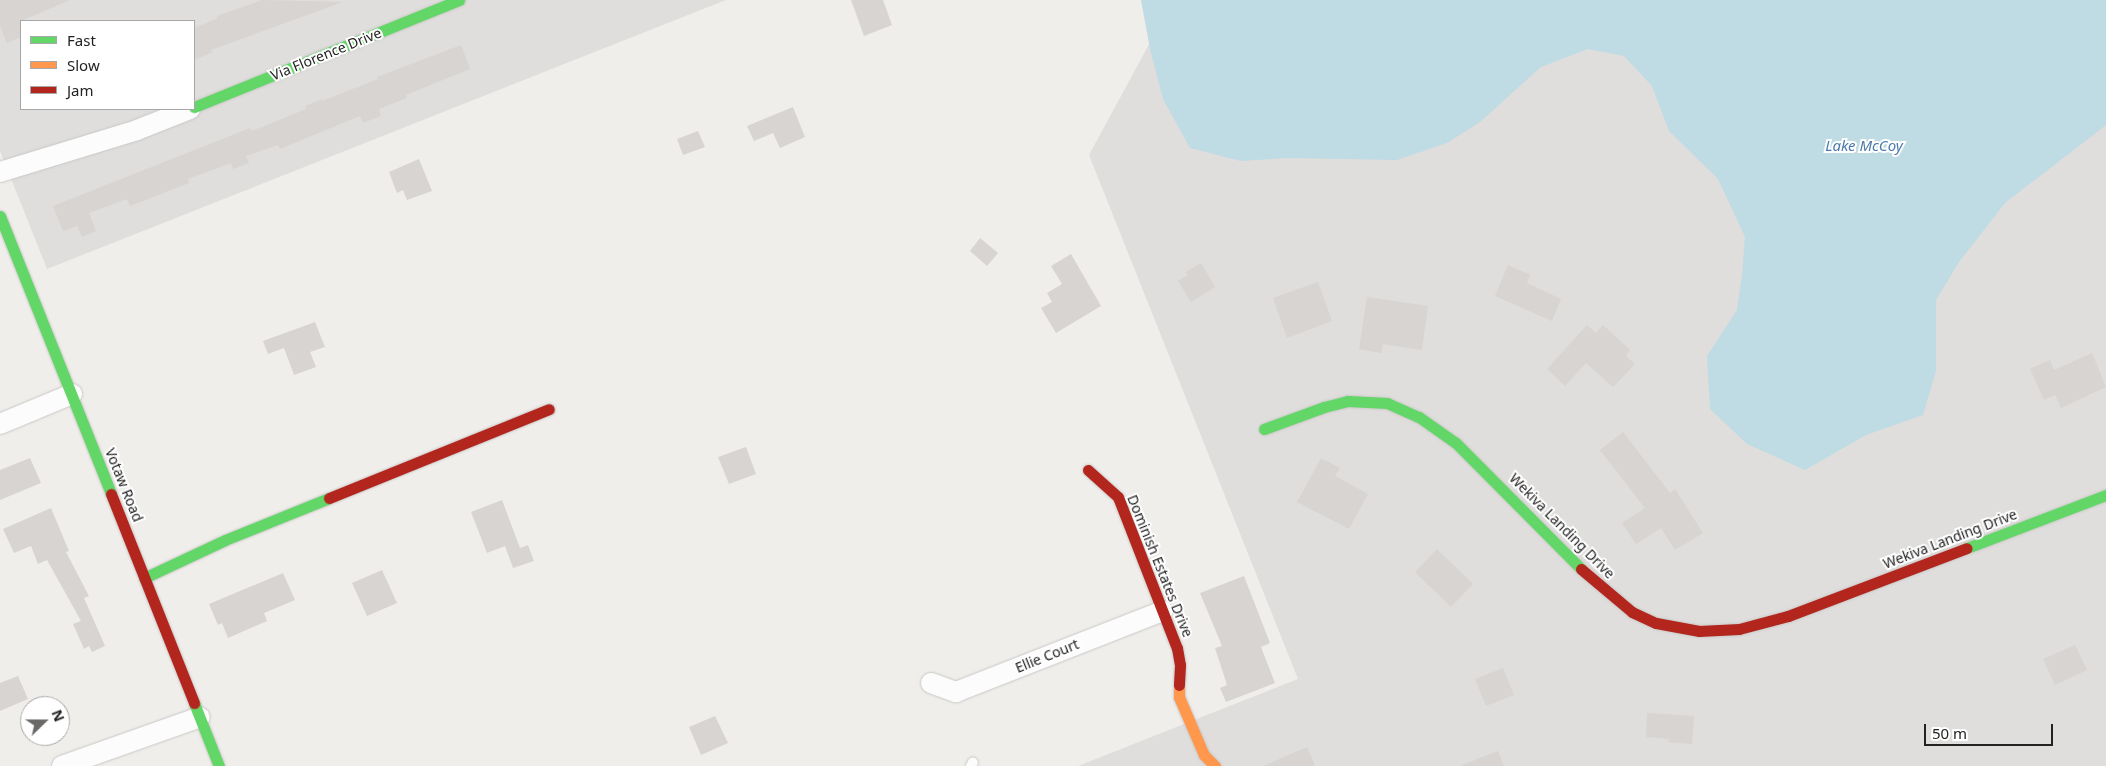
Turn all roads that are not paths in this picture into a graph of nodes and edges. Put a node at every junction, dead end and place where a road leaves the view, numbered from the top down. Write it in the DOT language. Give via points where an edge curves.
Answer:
graph roads {
  1 [pos="459,0"];
  2 [pos="195,107"];
  3 [pos="187,110"];
  4 [pos="0,172"];
  5 [pos="0,216"];
  6 [pos="72,394"];
  7 [pos="549,409"];
  8 [pos="0,424"];
  9 [pos="1264,429"];
  10 [pos="1088,470"];
  11 [pos="2106,496"];
  12 [pos="144,578"];
  13 [pos="1163,611"];
  14 [pos="931,683"];
  15 [pos="200,717"];
  16 [pos="62,766"];
  17 [pos="219,766"];
  18 [pos="1215,766"];
  1 -- 2 [label="street, Via Florence Drive"];
  3 -- 4 [label="street" via="137,130"];
  5 -- 6 [label="street, Votaw Road"];
  6 -- 8 [label="street"];
  6 -- 12 [label="street, Votaw Road"];
  7 -- 12 [label="street" via="225,540"];
  9 -- 11 [label="street, Wekiva Landing Drive" via="1348,401 1387,403 1419,417 1456,443 1578,567 1632,612 1656,623 1699,631 1739,629 1788,616"];
  10 -- 13 [label="street, Dominish Estates Drive" via="1118,497"];
  12 -- 15 [label="street, Votaw Road"];
  13 -- 14 [label="street, Ellie Court" via="956,692"];
  13 -- 18 [label="street, Dominish Estates Drive" via="1177,648 1179,697 1204,755"];
  15 -- 16 [label="street"];
  15 -- 17 [label="street, Votaw Road"];
}
